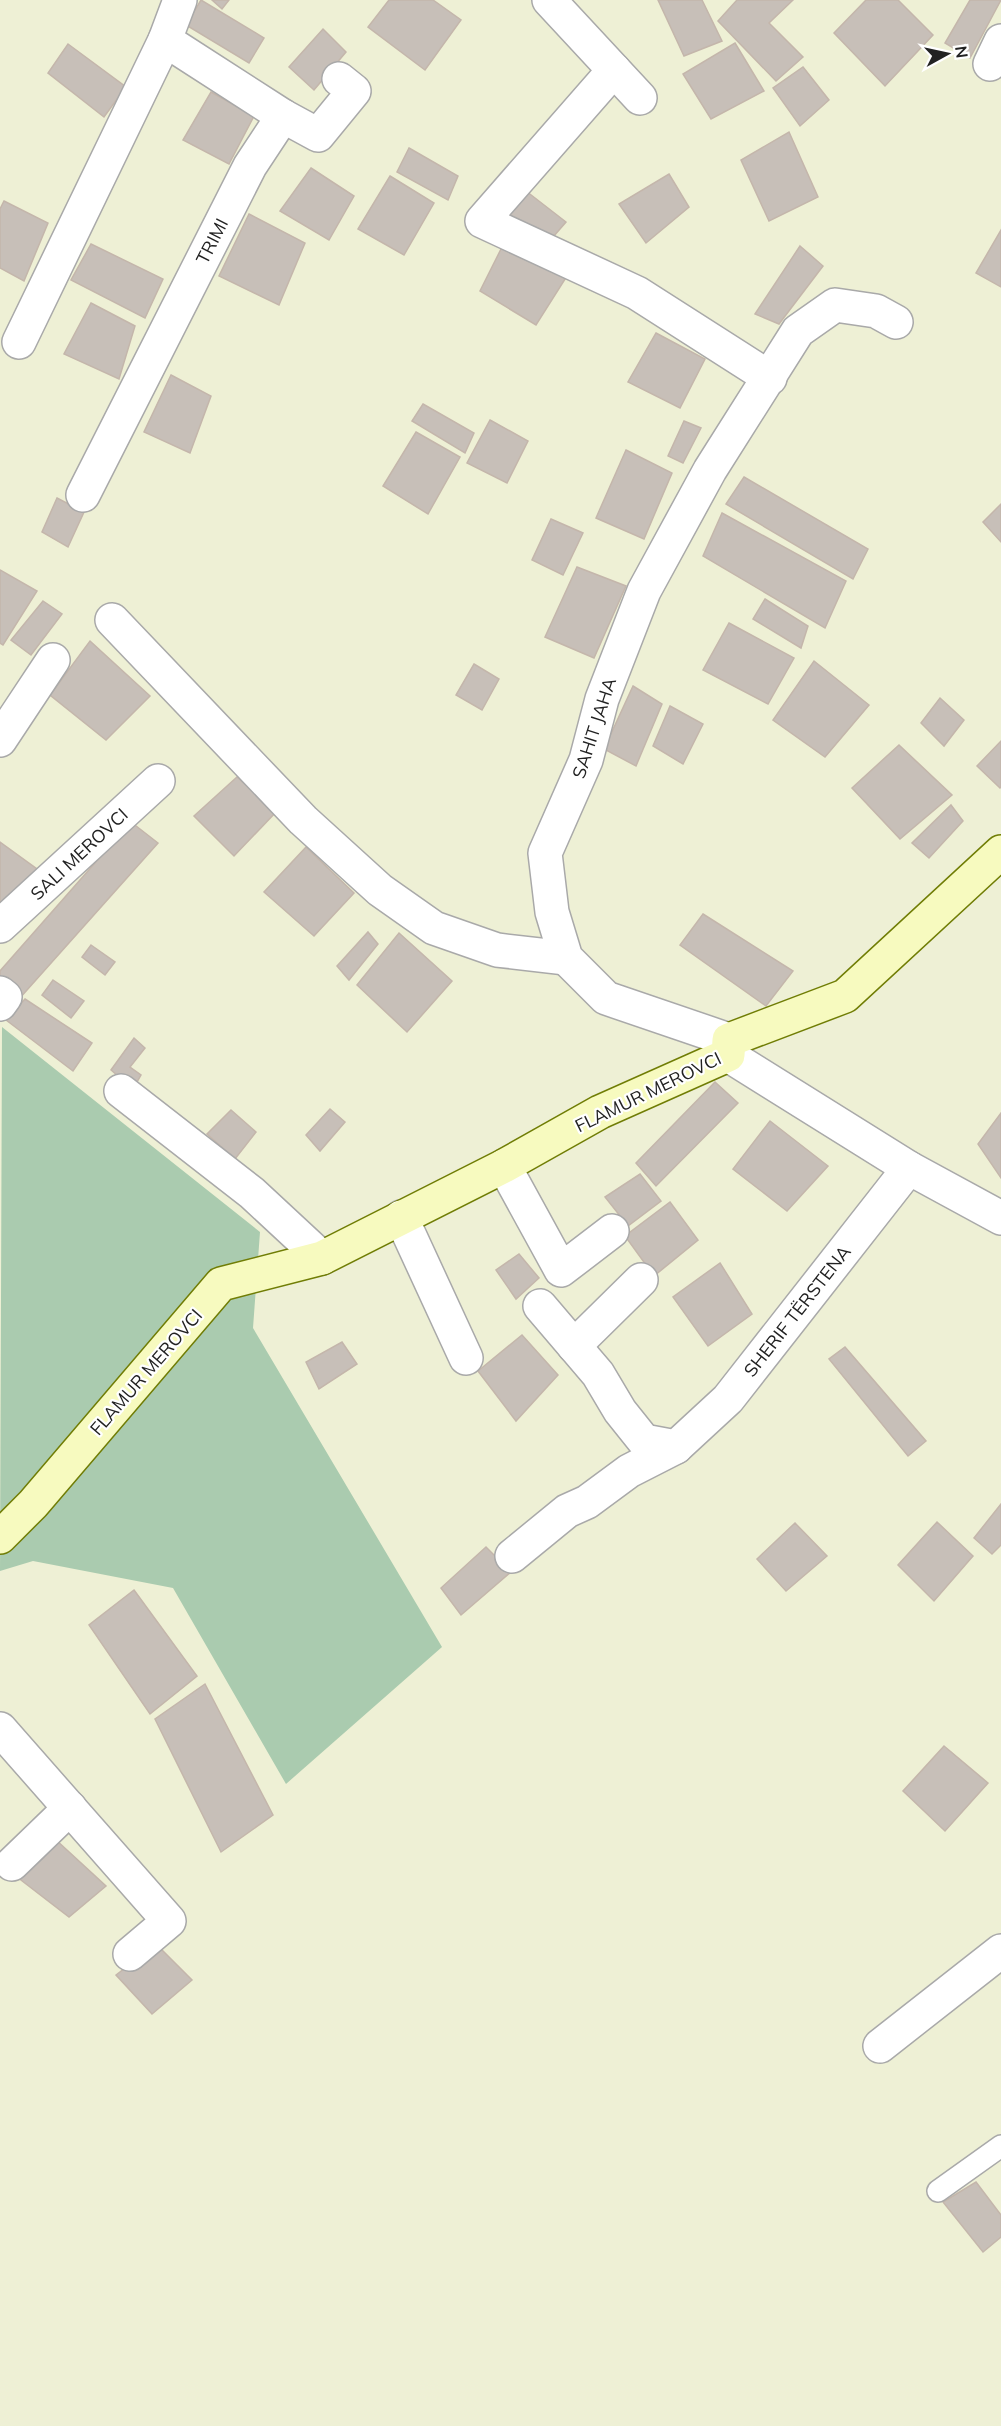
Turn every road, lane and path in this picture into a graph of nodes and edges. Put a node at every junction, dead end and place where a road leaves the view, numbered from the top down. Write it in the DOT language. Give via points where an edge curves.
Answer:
graph roads {
  1 [pos="180,0"];
  2 [pos="549,0"];
  3 [pos="165,40"];
  4 [pos="614,70"];
  5 [pos="339,79"];
  6 [pos="640,98"];
  7 [pos="283,116"];
  8 [pos="896,322"];
  9 [pos="19,342"];
  10 [pos="770,378"];
  11 [pos="83,495"];
  12 [pos="112,620"];
  13 [pos="53,660"];
  14 [pos="0,740"];
  15 [pos="158,782"];
  16 [pos="1001,852"];
  17 [pos="0,926"];
  18 [pos="566,958"];
  19 [pos="0,993"];
  20 [pos="0,1004"];
  21 [pos="728,1047"];
  22 [pos="121,1092"];
  23 [pos="504,1166"];
  24 [pos="909,1168"];
  25 [pos="400,1217"];
  26 [pos="1001,1218"];
  27 [pos="612,1231"];
  28 [pos="322,1258"];
  29 [pos="641,1280"];
  30 [pos="540,1306"];
  31 [pos="574,1347"];
  32 [pos="466,1358"];
  33 [pos="676,1447"];
  34 [pos="0,1537"];
  35 [pos="512,1556"];
  36 [pos="0,1729"];
  37 [pos="70,1808"];
  38 [pos="12,1864"];
  39 [pos="1001,1951"];
  40 [pos="130,1954"];
  41 [pos="880,2046"];
  42 [pos="1001,2146"];
  43 [pos="938,2191"];
  1 -- 3 [label="street"];
  2 -- 4 [label="street"];
  3 -- 7 [label="street"];
  3 -- 9 [label="street"];
  4 -- 6 [label="street"];
  4 -- 10 [label="street" via="482,221 637,293"];
  5 -- 7 [label="street" via="354,92 318,135"];
  7 -- 11 [label="street, TRIMI" via="250,166"];
  8 -- 10 [label="street, SAHIT JAHA" via="876,310 835,305 798,331"];
  10 -- 18 [label="street, SAHIT JAHA" via="710,470 644,591 602,699 586,760 545,853 552,912"];
  12 -- 18 [label="street" via="303,820 380,890 434,928 497,950"];
  13 -- 14 [label="street"];
  15 -- 17 [label="street, SALI MEROVCI"];
  16 -- 21 [label="street, FLAMUR MEROVCI" via="846,996"];
  18 -- 21 [label="street, SAHIT JAHA" via="606,998"];
  19 -- 20 [label="street" via="5,997"];
  21 -- 23 [label="street, FLAMUR MEROVCI"];
  21 -- 24 [label="street"];
  22 -- 28 [label="street" via="252,1193"];
  23 -- 25 [label="street, FLAMUR MEROVCI"];
  23 -- 27 [label="street" via="561,1270"];
  24 -- 26 [label="street"];
  24 -- 33 [label="street, SHERIF TËRSTENA" via="728,1399"];
  25 -- 28 [label="street, FLAMUR MEROVCI"];
  25 -- 32 [label="street"];
  28 -- 34 [label="street, FLAMUR MEROVCI" via="221,1284 33,1504"];
  29 -- 31 [label="street"];
  30 -- 31 [label="street"];
  31 -- 33 [label="street" via="598,1374 644,1442"];
  33 -- 35 [label="street, SHERIF TËRSTENA" via="629,1471 587,1502 567,1511"];
  36 -- 37 [label="street"];
  37 -- 38 [label="street"];
  37 -- 40 [label="street" via="169,1921"];
  39 -- 41 [label="street"];
  42 -- 43 [label="lane"];
}
